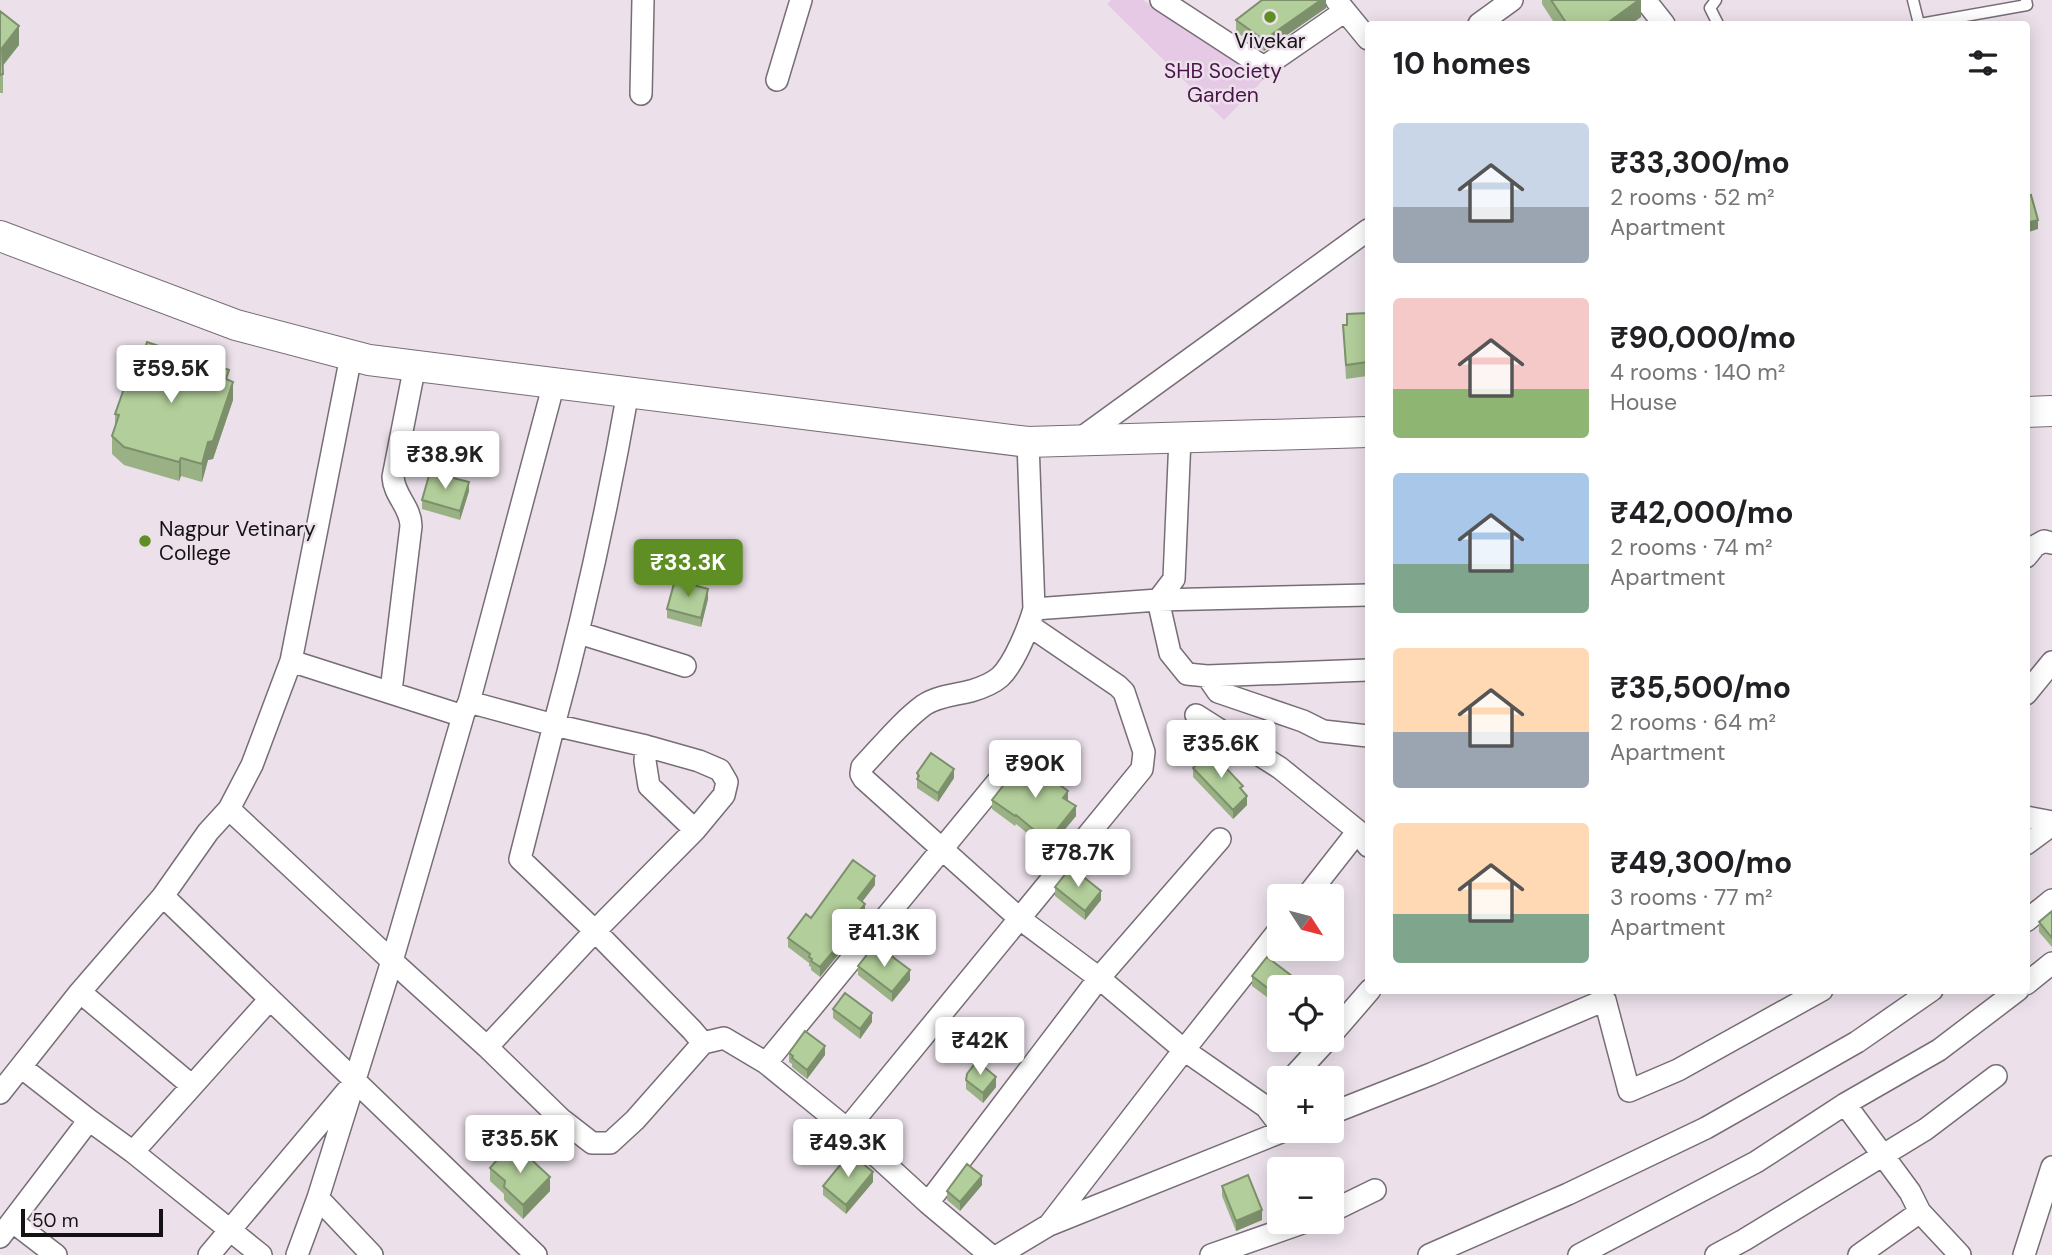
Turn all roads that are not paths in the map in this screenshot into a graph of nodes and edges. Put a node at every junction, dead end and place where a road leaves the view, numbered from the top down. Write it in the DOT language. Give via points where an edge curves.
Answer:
graph roads {
  1 [pos="643,0"];
  2 [pos="801,0"];
  3 [pos="1161,0"];
  4 [pos="1645,0"];
  5 [pos="1716,0"];
  6 [pos="1913,0"];
  7 [pos="2026,0"];
  8 [pos="1340,5"];
  9 [pos="1505,12"];
  10 [pos="1486,21"];
  11 [pos="1662,21"];
  12 [pos="1716,21"];
  13 [pos="1918,21"];
  14 [pos="1936,21"];
  15 [pos="1365,35"];
  16 [pos="777,80"];
  17 [pos="641,94"];
  18 [pos="1365,232"];
  19 [pos="0,236"];
  20 [pos="351,356"];
  21 [pos="415,365"];
  22 [pos="554,383"];
  23 [pos="628,392"];
  24 [pos="2052,411"];
  25 [pos="2030,412"];
  26 [pos="1365,432"];
  27 [pos="1180,438"];
  28 [pos="1077,441"];
  29 [pos="1028,442"];
  30 [pos="2052,543"];
  31 [pos="2030,552"];
  32 [pos="1365,595"];
  33 [pos="1158,600"];
  34 [pos="1032,617"];
  35 [pos="579,633"];
  36 [pos="291,661"];
  37 [pos="2052,662"];
  38 [pos="685,666"];
  39 [pos="1365,670"];
  40 [pos="1207,676"];
  41 [pos="2030,689"];
  42 [pos="391,691"];
  43 [pos="466,709"];
  44 [pos="1196,716"];
  45 [pos="554,725"];
  46 [pos="1365,736"];
  47 [pos="646,746"];
  48 [pos="1012,764"];
  49 [pos="229,809"];
  50 [pos="2030,818"];
  51 [pos="2052,824"];
  52 [pos="695,830"];
  53 [pos="1220,839"];
  54 [pos="1363,839"];
  55 [pos="2030,841"];
  56 [pos="943,850"];
  57 [pos="1319,884"];
  58 [pos="163,896"];
  59 [pos="2052,900"];
  60 [pos="2030,918"];
  61 [pos="1020,919"];
  62 [pos="595,931"];
  63 [pos="1267,945"];
  64 [pos="392,961"];
  65 [pos="2052,964"];
  66 [pos="1099,978"];
  67 [pos="2030,982"];
  68 [pos="80,992"];
  69 [pos="1367,994"];
  70 [pos="1815,994"];
  71 [pos="1926,994"];
  72 [pos="2013,994"];
  73 [pos="1601,995"];
  74 [pos="271,999"];
  75 [pos="1344,1020"];
  76 [pos="703,1043"];
  77 [pos="487,1047"];
  78 [pos="1184,1050"];
  79 [pos="1315,1052"];
  80 [pos="766,1063"];
  81 [pos="1303,1066"];
  82 [pos="21,1067"];
  83 [pos="1996,1076"];
  84 [pos="355,1082"];
  85 [pos="191,1085"];
  86 [pos="0,1093"];
  87 [pos="1267,1097"];
  88 [pos="1845,1104"];
  89 [pos="1344,1108"];
  90 [pos="89,1120"];
  91 [pos="846,1129"];
  92 [pos="1267,1138"];
  93 [pos="133,1152"];
  94 [pos="1882,1156"];
  95 [pos="2052,1167"];
  96 [pos="1375,1190"];
  97 [pos="318,1198"];
  98 [pos="928,1203"];
  99 [pos="1344,1205"];
  100 [pos="1920,1212"];
  101 [pos="1049,1225"];
  102 [pos="6,1229"];
  103 [pos="229,1230"];
  104 [pos="1271,1234"];
  105 [pos="57,1255"];
  106 [pos="209,1255"];
  107 [pos="261,1255"];
  108 [pos="297,1255"];
  109 [pos="372,1255"];
  110 [pos="536,1255"];
  111 [pos="990,1255"];
  112 [pos="999,1255"];
  113 [pos="1211,1255"];
  114 [pos="1429,1255"];
  115 [pos="1579,1255"];
  116 [pos="1716,1255"];
  117 [pos="1859,1255"];
  118 [pos="1961,1255"];
  119 [pos="2024,1255"];
  1 -- 17 [label="street"];
  2 -- 16 [label="street"];
  3 -- 8 [label="street" via="1264,67"];
  4 -- 11 [label="street"];
  5 -- 12 [label="lane" via="1710,8"];
  6 -- 13 [label="lane"];
  7 -- 14 [label="lane" via="2027,5"];
  8 -- 15 [label="street"];
  9 -- 10 [label="street"];
  18 -- 28 [label="street"];
  19 -- 20 [label="street" via="236,325"];
  20 -- 21 [label="street"];
  20 -- 36 [label="street"];
  21 -- 22 [label="street"];
  21 -- 42 [label="street" via="393,477 411,526"];
  22 -- 23 [label="street"];
  22 -- 43 [label="street"];
  23 -- 29 [label="street"];
  23 -- 35 [label="street"];
  24 -- 25 [label="street"];
  26 -- 27 [label="street"];
  27 -- 28 [label="street"];
  27 -- 33 [label="street" via="1174,579"];
  28 -- 29 [label="street"];
  29 -- 34 [label="street"];
  30 -- 31 [label="street" via="2044,541"];
  32 -- 33 [label="street"];
  33 -- 34 [label="street"];
  33 -- 40 [label="street" via="1170,653 1186,674"];
  34 -- 56 [label="street" via="1000,677 924,705 862,767 864,779"];
  34 -- 61 [label="street" via="1124,692 1144,760 1142,769"];
  35 -- 38 [label="street"];
  35 -- 45 [label="street"];
  36 -- 42 [label="street"];
  36 -- 49 [label="street"];
  37 -- 41 [label="street"];
  39 -- 40 [label="street"];
  40 -- 46 [label="street" via="1218,692 1324,731"];
  42 -- 43 [label="street"];
  43 -- 45 [label="street"];
  43 -- 64 [label="street"];
  44 -- 54 [label="street" via="1280,768"];
  45 -- 47 [label="street"];
  45 -- 62 [label="street" via="520,859"];
  47 -- 52 [label="street" via="649,786"];
  47 -- 52 [label="street" via="720,770 727,782 724,795"];
  48 -- 56 [label="street"];
  49 -- 58 [label="street"];
  49 -- 64 [label="street"];
  50 -- 51 [label="street"];
  51 -- 55 [label="street"];
  52 -- 62 [label="street"];
  53 -- 66 [label="street"];
  54 -- 57 [label="street"];
  56 -- 61 [label="street"];
  56 -- 80 [label="street"];
  58 -- 68 [label="street"];
  58 -- 74 [label="street"];
  59 -- 60 [label="street"];
  61 -- 66 [label="street"];
  61 -- 91 [label="street"];
  62 -- 76 [label="street"];
  62 -- 77 [label="street"];
  63 -- 78 [label="street"];
  64 -- 77 [label="street"];
  64 -- 84 [label="street"];
  65 -- 67 [label="street"];
  66 -- 78 [label="street"];
  66 -- 98 [label="street"];
  68 -- 82 [label="street"];
  68 -- 85 [label="street"];
  69 -- 75 [label="street"];
  70 -- 73 [label="street" via="1678,1070 1629,1091"];
  71 -- 114 [label="street" via="1857,1042 1706,1128"];
  72 -- 88 [label="street" via="1939,1049"];
  73 -- 89 [label="street" via="1431,1074"];
  74 -- 84 [label="street"];
  74 -- 85 [label="street"];
  76 -- 77 [label="street" via="610,1143 592,1143 561,1119"];
  76 -- 80 [label="street" via="724,1038"];
  78 -- 87 [label="street"];
  78 -- 101 [label="street"];
  79 -- 81 [label="street"];
  80 -- 91 [label="street"];
  82 -- 86 [label="street"];
  82 -- 90 [label="street"];
  83 -- 94 [label="street"];
  84 -- 97 [label="street"];
  84 -- 103 [label="street"];
  84 -- 110 [label="street"];
  85 -- 93 [label="street"];
  88 -- 94 [label="street"];
  88 -- 115 [label="street" via="1756,1163"];
  90 -- 93 [label="street"];
  90 -- 102 [label="street"];
  91 -- 98 [label="street"];
  92 -- 101 [label="street"];
  93 -- 103 [label="street"];
  94 -- 100 [label="street"];
  94 -- 116 [label="street"];
  95 -- 119 [label="street"];
  96 -- 99 [label="street"];
  97 -- 108 [label="street"];
  97 -- 109 [label="street"];
  98 -- 111 [label="street"];
  100 -- 117 [label="street"];
  100 -- 118 [label="street"];
  101 -- 112 [label="street"];
  102 -- 105 [label="street"];
  103 -- 106 [label="street"];
  103 -- 107 [label="street"];
  104 -- 113 [label="street"];
}
